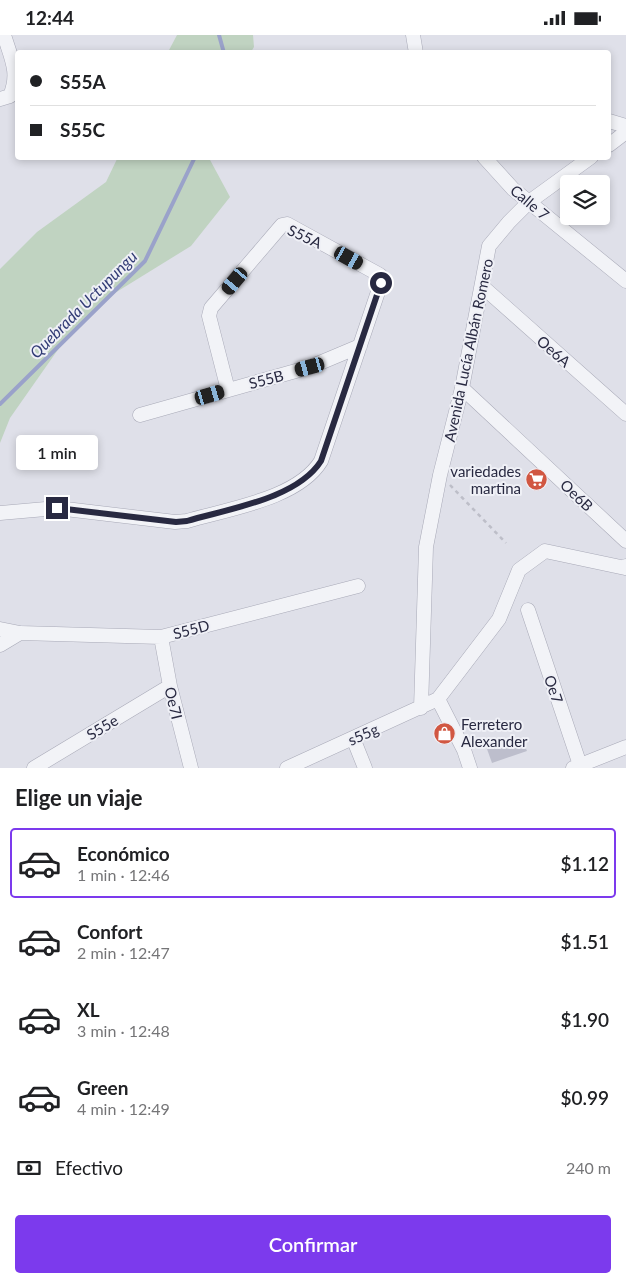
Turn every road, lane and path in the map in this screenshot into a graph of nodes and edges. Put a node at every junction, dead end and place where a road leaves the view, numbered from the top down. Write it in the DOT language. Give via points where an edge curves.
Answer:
graph roads {
  1 [pos="4,35"];
  2 [pos="413,35"];
  3 [pos="416,50"];
  4 [pos="15,71"];
  5 [pos="15,80"];
  6 [pos="0,99"];
  7 [pos="611,122"];
  8 [pos="626,126"];
  9 [pos="626,133"];
  10 [pos="611,144"];
  11 [pos="487,160"];
  12 [pos="587,160"];
  13 [pos="529,202"];
  14 [pos="626,281"];
  15 [pos="483,287"];
  16 [pos="360,346"];
  17 [pos="462,388"];
  18 [pos="228,390"];
  19 [pos="626,414"];
  20 [pos="140,415"];
  21 [pos="440,475"];
  22 [pos="0,513"];
  23 [pos="626,541"];
  24 [pos="506,543"];
  25 [pos="626,569"];
  26 [pos="358,585"];
  27 [pos="528,610"];
  28 [pos="0,629"];
  29 [pos="20,633"];
  30 [pos="161,637"];
  31 [pos="0,645"];
  32 [pos="170,687"];
  33 [pos="438,699"];
  34 [pos="421,708"];
  35 [pos="353,738"];
  36 [pos="626,747"];
  37 [pos="578,767"];
  38 [pos="34,768"];
  39 [pos="191,768"];
  40 [pos="287,768"];
  41 [pos="365,768"];
  42 [pos="470,768"];
  1 -- 4 [label="street"];
  2 -- 3 [label="street"];
  5 -- 6 [label="street" via="10,96"];
  7 -- 8 [label="street"];
  9 -- 10 [label="street"];
  11 -- 13 [label="street, Calle 7"];
  12 -- 13 [label="street, Avenida Lucía Albán Romero"];
  13 -- 14 [label="street, Calle 7"];
  13 -- 15 [label="street, Avenida Lucía Albán Romero" via="489,246"];
  15 -- 17 [label="street, Avenida Lucía Albán Romero"];
  15 -- 19 [label="street, Oe6A"];
  16 -- 18 [label="street, S55B" via="310,367"];
  16 -- 18 [label="street, S55A" via="381,283 380,275 287,224 282,225 211,308 209,316"];
  16 -- 22 [label="street" via="321,461 313,473 278,495 176,522 57,508"];
  17 -- 21 [label="street, Avenida Lucía Albán Romero"];
  17 -- 23 [label="street, Oe6B"];
  18 -- 20 [label="street, S55B"];
  21 -- 24 [label="path"];
  21 -- 34 [label="street, Avenida Lucía Albán Romero" via="426,547"];
  25 -- 33 [label="street" via="545,551 519,570 499,619"];
  26 -- 30 [label="street, S55D"];
  27 -- 37 [label="street, Oe7"];
  28 -- 29 [label="street, S55D"];
  29 -- 30 [label="street, S55D"];
  29 -- 31 [label="street"];
  30 -- 32 [label="street, Oe7I"];
  32 -- 38 [label="street, S55e"];
  32 -- 39 [label="street, Oe7I"];
  33 -- 34 [label="street, s55g"];
  33 -- 42 [label="street"];
  34 -- 35 [label="street, s55g"];
  35 -- 40 [label="street, s55g"];
  35 -- 41 [label="street"];
  36 -- 37 [label="street"];
}
